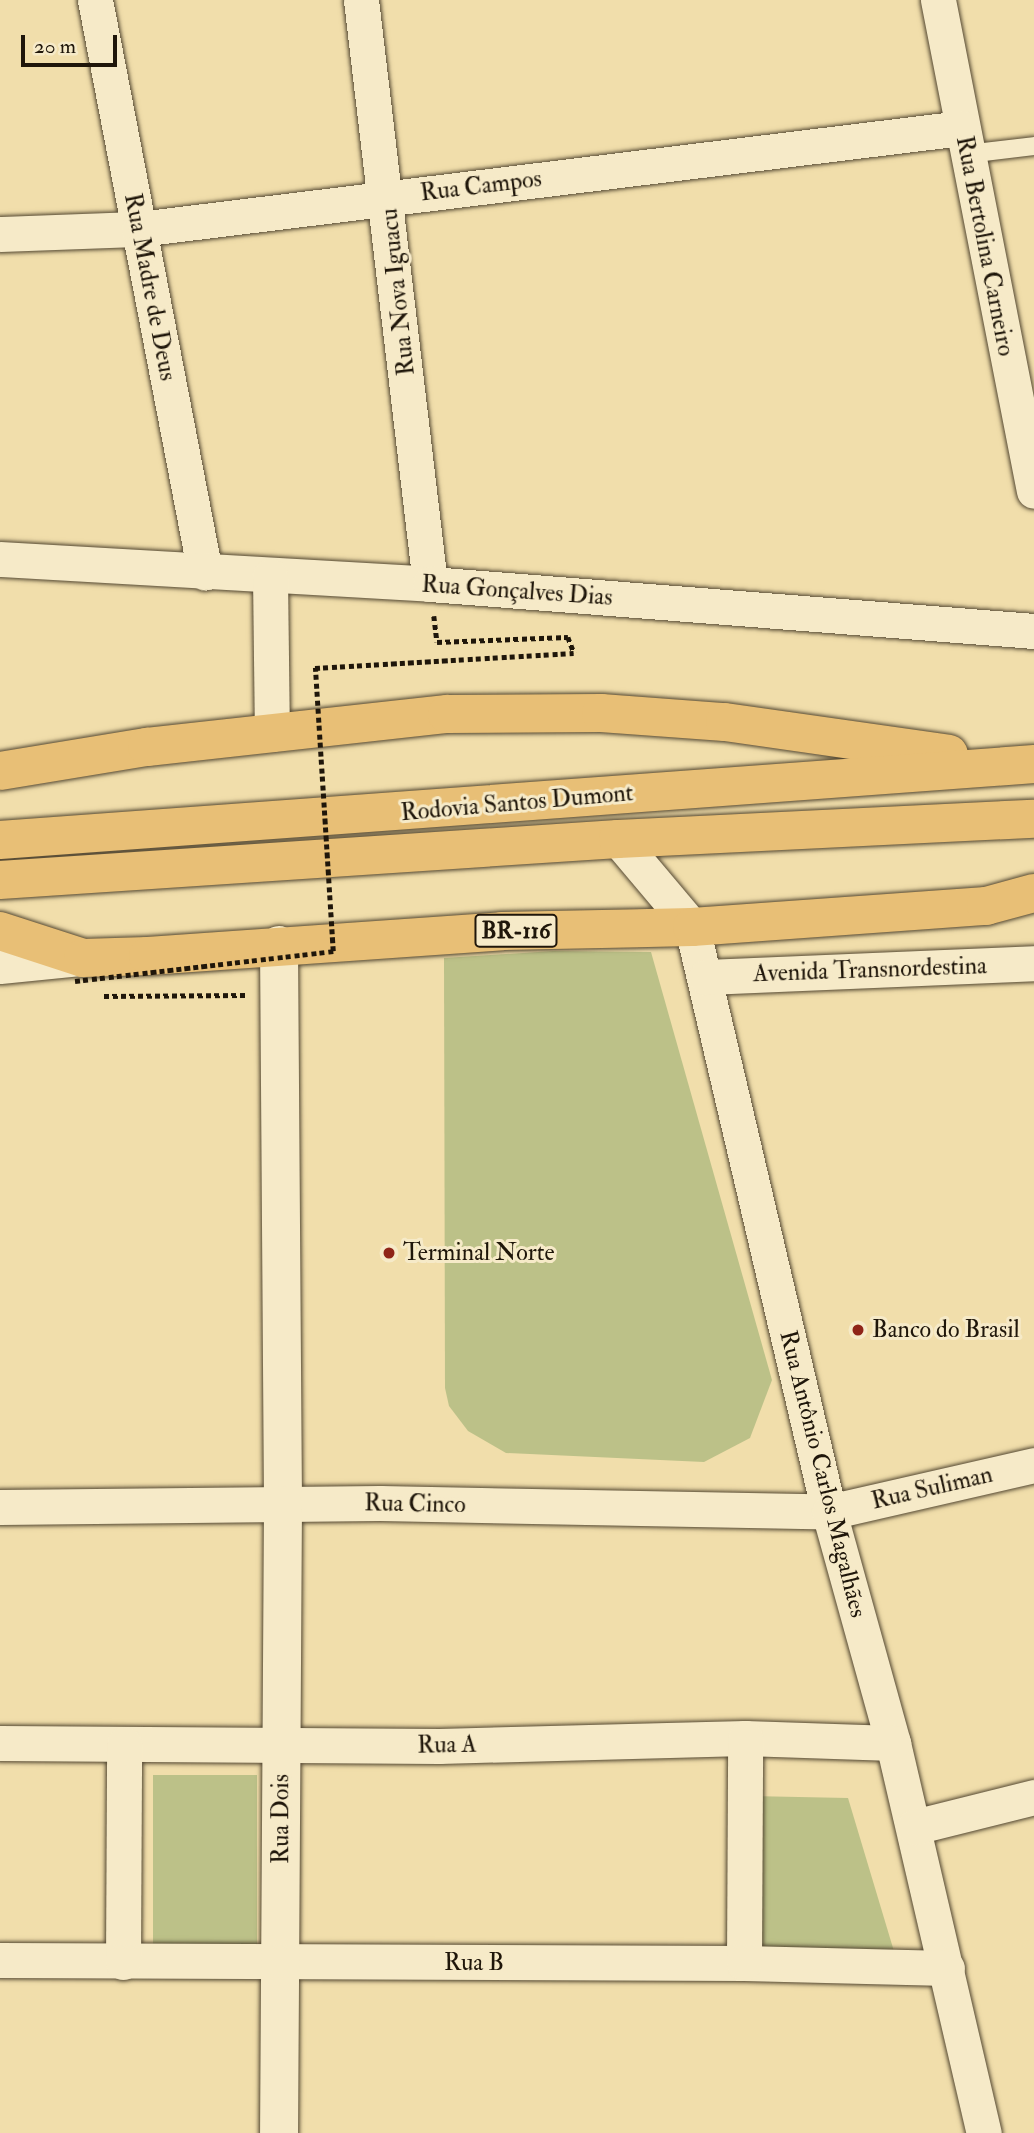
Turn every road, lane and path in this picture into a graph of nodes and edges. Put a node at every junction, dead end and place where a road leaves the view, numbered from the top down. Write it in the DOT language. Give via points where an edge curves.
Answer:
graph roads {
  1 [pos="95,0"];
  2 [pos="361,0"];
  3 [pos="938,0"];
  4 [pos="964,141"];
  5 [pos="1034,146"];
  6 [pos="388,198"];
  7 [pos="139,229"];
  8 [pos="0,234"];
  9 [pos="1034,491"];
  10 [pos="0,559"];
  11 [pos="205,573"];
  12 [pos="270,576"];
  13 [pos="430,584"];
  14 [pos="1034,631"];
  15 [pos="272,734"];
  16 [pos="1029,764"];
  17 [pos="0,771"];
  18 [pos="1034,818"];
  19 [pos="618,839"];
  20 [pos="0,840"];
  21 [pos="0,880"];
  22 [pos="1034,893"];
  23 [pos="692,927"];
  24 [pos="0,931"];
  25 [pos="279,945"];
  26 [pos="1034,963"];
  27 [pos="0,966"];
  28 [pos="78,976"];
  29 [pos="706,977"];
  30 [pos="282,995"];
  31 [pos="92,996"];
  32 [pos="1034,1465"];
  33 [pos="283,1505"];
  34 [pos="0,1507"];
  35 [pos="829,1512"];
  36 [pos="745,1738"];
  37 [pos="0,1743"];
  38 [pos="893,1743"];
  39 [pos="124,1744"];
  40 [pos="281,1744"];
  41 [pos="1034,1797"];
  42 [pos="914,1828"];
  43 [pos="0,1960"];
  44 [pos="123,1962"];
  45 [pos="744,1963"];
  46 [pos="280,1964"];
  47 [pos="947,1968"];
  48 [pos="279,2133"];
  49 [pos="984,2133"];
  1 -- 7 [label="street, Rua Madre de Deus"];
  2 -- 6 [label="street, Rua Nova Iguacu"];
  3 -- 4 [label="street, Rua Bertolina Carneiro"];
  4 -- 5 [label="lane"];
  4 -- 6 [label="street, Rua Campos"];
  4 -- 9 [label="street, Rua Bertolina Carneiro"];
  6 -- 7 [label="street, Rua Campos"];
  6 -- 13 [label="street, Rua Nova Iguacu"];
  7 -- 8 [label="street, Rua Campos"];
  7 -- 11 [label="street, Rua Madre de Deus"];
  10 -- 11 [label="street, Rua Gonçalves Dias"];
  11 -- 12 [label="street, Rua Gonçalves Dias"];
  12 -- 13 [label="street, Rua Gonçalves Dias"];
  12 -- 15 [label="street"];
  13 -- 14 [label="street, Rua Gonçalves Dias"];
  13 -- 28 [label="path, bridge" via="437,642 568,637 574,653 315,668 333,951"];
  15 -- 16 [label="highway" via="447,714 601,713 725,722"];
  15 -- 17 [label="highway" via="147,747"];
  16 -- 20 [label="highway, Rodovia Santos Dumont"];
  18 -- 19 [label="highway, Rodovia Santos Dumont"];
  19 -- 21 [label="highway, Rodovia Santos Dumont"];
  19 -- 23 [label="street, Rua Antônio Carlos Magalhães"];
  22 -- 23 [label="highway, BR-116" via="986,906"];
  23 -- 25 [label="highway, BR-116" via="502,931"];
  23 -- 29 [label="street, Rua Antônio Carlos Magalhães"];
  24 -- 28 [label="highway, BR-116"];
  25 -- 28 [label="highway, BR-116"];
  25 -- 30 [label="street, Rua Dois"];
  26 -- 29 [label="street, Avenida Transnordestina"];
  27 -- 28 [label="street"];
  29 -- 35 [label="street, Rua Antônio Carlos Magalhães"];
  30 -- 31 [label="path"];
  30 -- 33 [label="street, Rua Dois"];
  32 -- 35 [label="street, Rua Suliman"];
  33 -- 34 [label="street, Rua Cinco"];
  33 -- 35 [label="street, Rua Cinco"];
  33 -- 40 [label="street, Rua Dois"];
  35 -- 38 [label="street, Rua Antônio Carlos Magalhães"];
  36 -- 38 [label="street, Rua A"];
  36 -- 40 [label="street, Rua A" via="439,1746"];
  36 -- 45 [label="street"];
  37 -- 39 [label="street, Rua A"];
  38 -- 42 [label="street, Rua Antônio Carlos Magalhães"];
  39 -- 40 [label="street, Rua A"];
  39 -- 44 [label="street"];
  40 -- 46 [label="street, Rua Dois"];
  41 -- 42 [label="street"];
  42 -- 47 [label="street, Rua Antônio Carlos Magalhães"];
  43 -- 44 [label="street, Rua B"];
  44 -- 46 [label="street, Rua B"];
  45 -- 46 [label="street, Rua B"];
  45 -- 47 [label="street, Rua B"];
  46 -- 48 [label="street, Rua Dois"];
  47 -- 49 [label="street, Rua Antônio Carlos Magalhães"];
}
